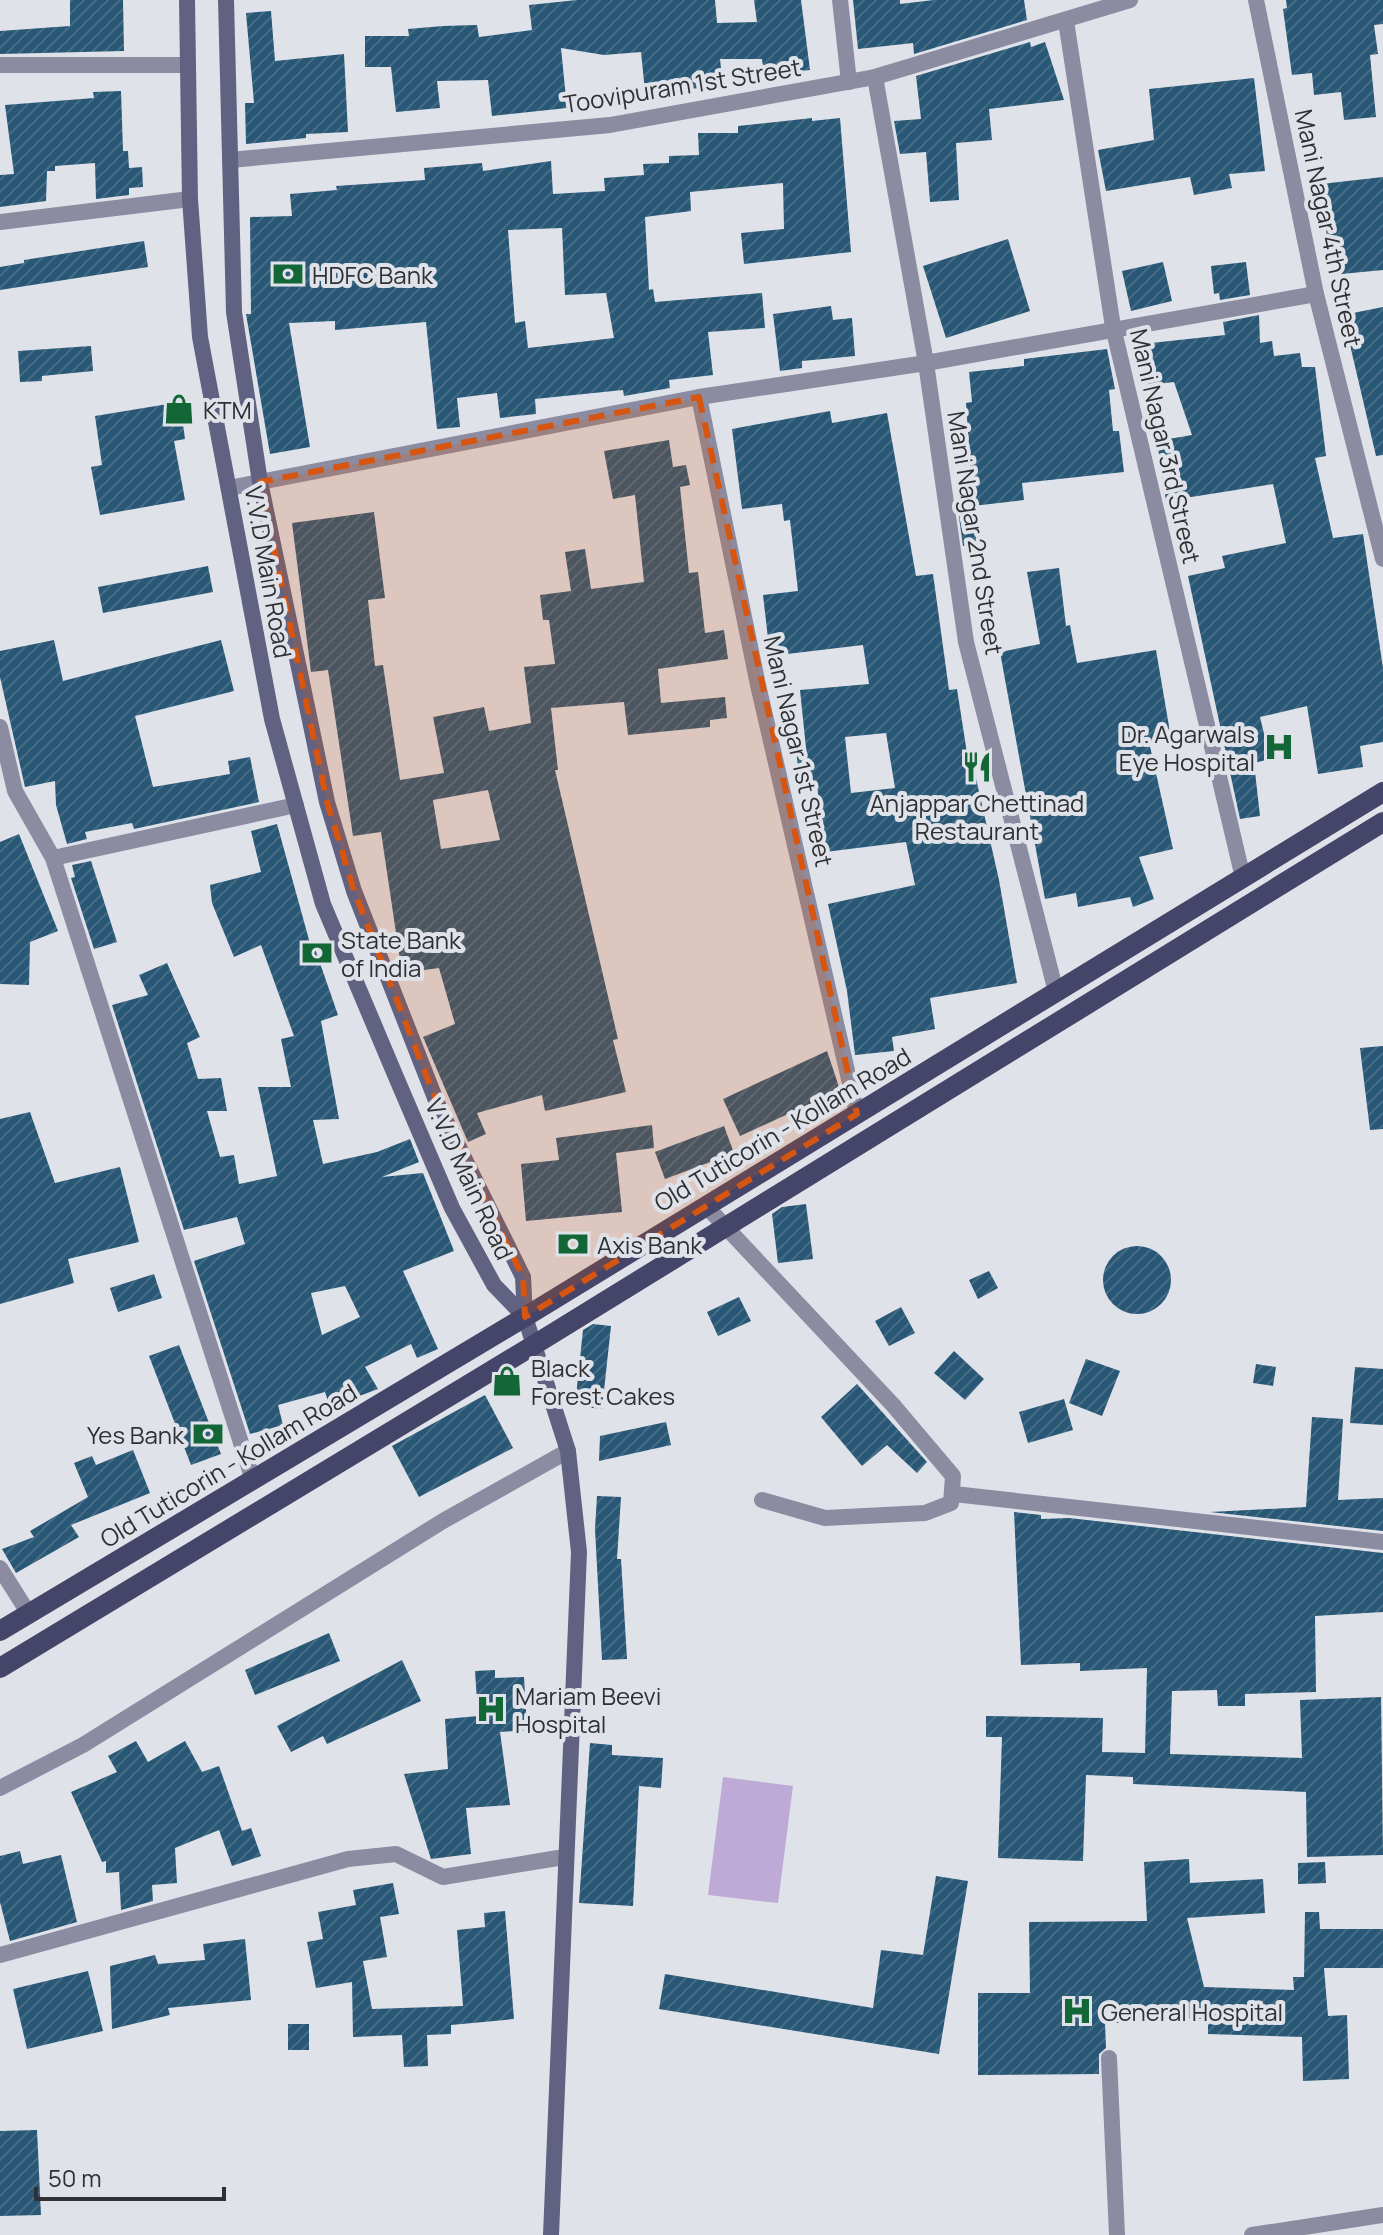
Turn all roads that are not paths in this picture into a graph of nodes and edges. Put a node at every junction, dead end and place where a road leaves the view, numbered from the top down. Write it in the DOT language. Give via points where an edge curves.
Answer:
graph roads {
  1 [pos="187,0"];
  2 [pos="226,0"];
  3 [pos="840,0"];
  4 [pos="1130,0"];
  5 [pos="1256,0"];
  6 [pos="1066,21"];
  7 [pos="0,65"];
  8 [pos="188,65"];
  9 [pos="875,77"];
  10 [pos="849,82"];
  11 [pos="230,160"];
  12 [pos="190,199"];
  13 [pos="0,222"];
  14 [pos="1316,294"];
  15 [pos="1113,327"];
  16 [pos="926,363"];
  17 [pos="699,397"];
  18 [pos="260,482"];
  19 [pos="229,488"];
  20 [pos="1383,559"];
  21 [pos="0,727"];
  22 [pos="1383,792"];
  23 [pos="327,802"];
  24 [pos="296,805"];
  25 [pos="1383,822"];
  26 [pos="53,858"];
  27 [pos="1243,878"];
  28 [pos="1056,992"];
  29 [pos="857,1114"];
  30 [pos="706,1206"];
  31 [pos="726,1227"];
  32 [pos="525,1317"];
  33 [pos="534,1345"];
  34 [pos="568,1451"];
  35 [pos="253,1480"];
  36 [pos="954,1494"];
  37 [pos="762,1500"];
  38 [pos="1383,1542"];
  39 [pos="0,1568"];
  40 [pos="29,1614"];
  41 [pos="0,1631"];
  42 [pos="0,1668"];
  43 [pos="0,1788"];
  44 [pos="564,1857"];
  45 [pos="0,1955"];
  46 [pos="1109,2058"];
  47 [pos="1383,2215"];
  48 [pos="551,2235"];
  49 [pos="1117,2235"];
  50 [pos="1252,2235"];
  1 -- 8 [label="main road, V.V.D Main Road"];
  2 -- 11 [label="main road, V.V.D Main Road"];
  3 -- 10 [label="street"];
  4 -- 6 [label="street, Toovipuram 1st Street"];
  5 -- 14 [label="street, Mani Nagar 4th Street"];
  6 -- 9 [label="street, Toovipuram 1st Street"];
  6 -- 15 [label="street, Mani Nagar 3rd Street"];
  7 -- 8 [label="street"];
  8 -- 12 [label="main road, V.V.D Main Road"];
  9 -- 10 [label="street, Toovipuram 1st Street"];
  9 -- 16 [label="street, Mani Nagar 2nd Street"];
  10 -- 11 [label="street, Toovipuram 1st Street" via="610,125"];
  11 -- 18 [label="main road, V.V.D Main Road" via="234,312"];
  12 -- 13 [label="street"];
  12 -- 19 [label="main road, V.V.D Main Road" via="200,337"];
  14 -- 15 [label="street"];
  14 -- 20 [label="street, Mani Nagar 4th Street"];
  15 -- 16 [label="street"];
  15 -- 27 [label="street, Mani Nagar 3rd Street"];
  16 -- 17 [label="street"];
  16 -- 28 [label="street, Mani Nagar 2nd Street" via="966,642"];
  17 -- 18 [label="street"];
  17 -- 29 [label="street, Mani Nagar 1st Street" via="758,685"];
  18 -- 19 [label="street"];
  18 -- 23 [label="main road, V.V.D Main Road"];
  19 -- 24 [label="main road, V.V.D Main Road" via="272,719"];
  21 -- 26 [label="street" via="15,791"];
  22 -- 27 [label="main road, Old Tuticorin - Kollam Road"];
  23 -- 24 [label="main road"];
  23 -- 32 [label="main road, V.V.D Main Road" via="354,891 437,1103 523,1277"];
  24 -- 26 [label="street"];
  24 -- 32 [label="main road, V.V.D Main Road" via="323,904 452,1208 494,1285"];
  25 -- 31 [label="main road"];
  26 -- 35 [label="street"];
  27 -- 28 [label="main road, Old Tuticorin - Kollam Road"];
  28 -- 29 [label="main road, Old Tuticorin - Kollam Road"];
  29 -- 30 [label="main road, Old Tuticorin - Kollam Road"];
  30 -- 31 [label="street"];
  30 -- 32 [label="main road, Old Tuticorin - Kollam Road"];
  31 -- 33 [label="main road"];
  31 -- 36 [label="street" via="917,1432 953,1476"];
  32 -- 33 [label="main road"];
  32 -- 35 [label="main road, Old Tuticorin - Kollam Road"];
  33 -- 34 [label="main road"];
  33 -- 42 [label="main road"];
  34 -- 43 [label="street" via="443,1521 83,1745"];
  34 -- 44 [label="main road" via="579,1552"];
  35 -- 40 [label="main road, Old Tuticorin - Kollam Road"];
  36 -- 37 [label="street" via="951,1503 925,1513 874,1517 825,1518"];
  36 -- 38 [label="street"];
  39 -- 40 [label="street"];
  40 -- 41 [label="main road, Old Tuticorin - Kollam Road"];
  44 -- 45 [label="street" via="443,1877 396,1854 348,1859"];
  44 -- 48 [label="main road"];
  46 -- 49 [label="street"];
  47 -- 50 [label="street"];
}
